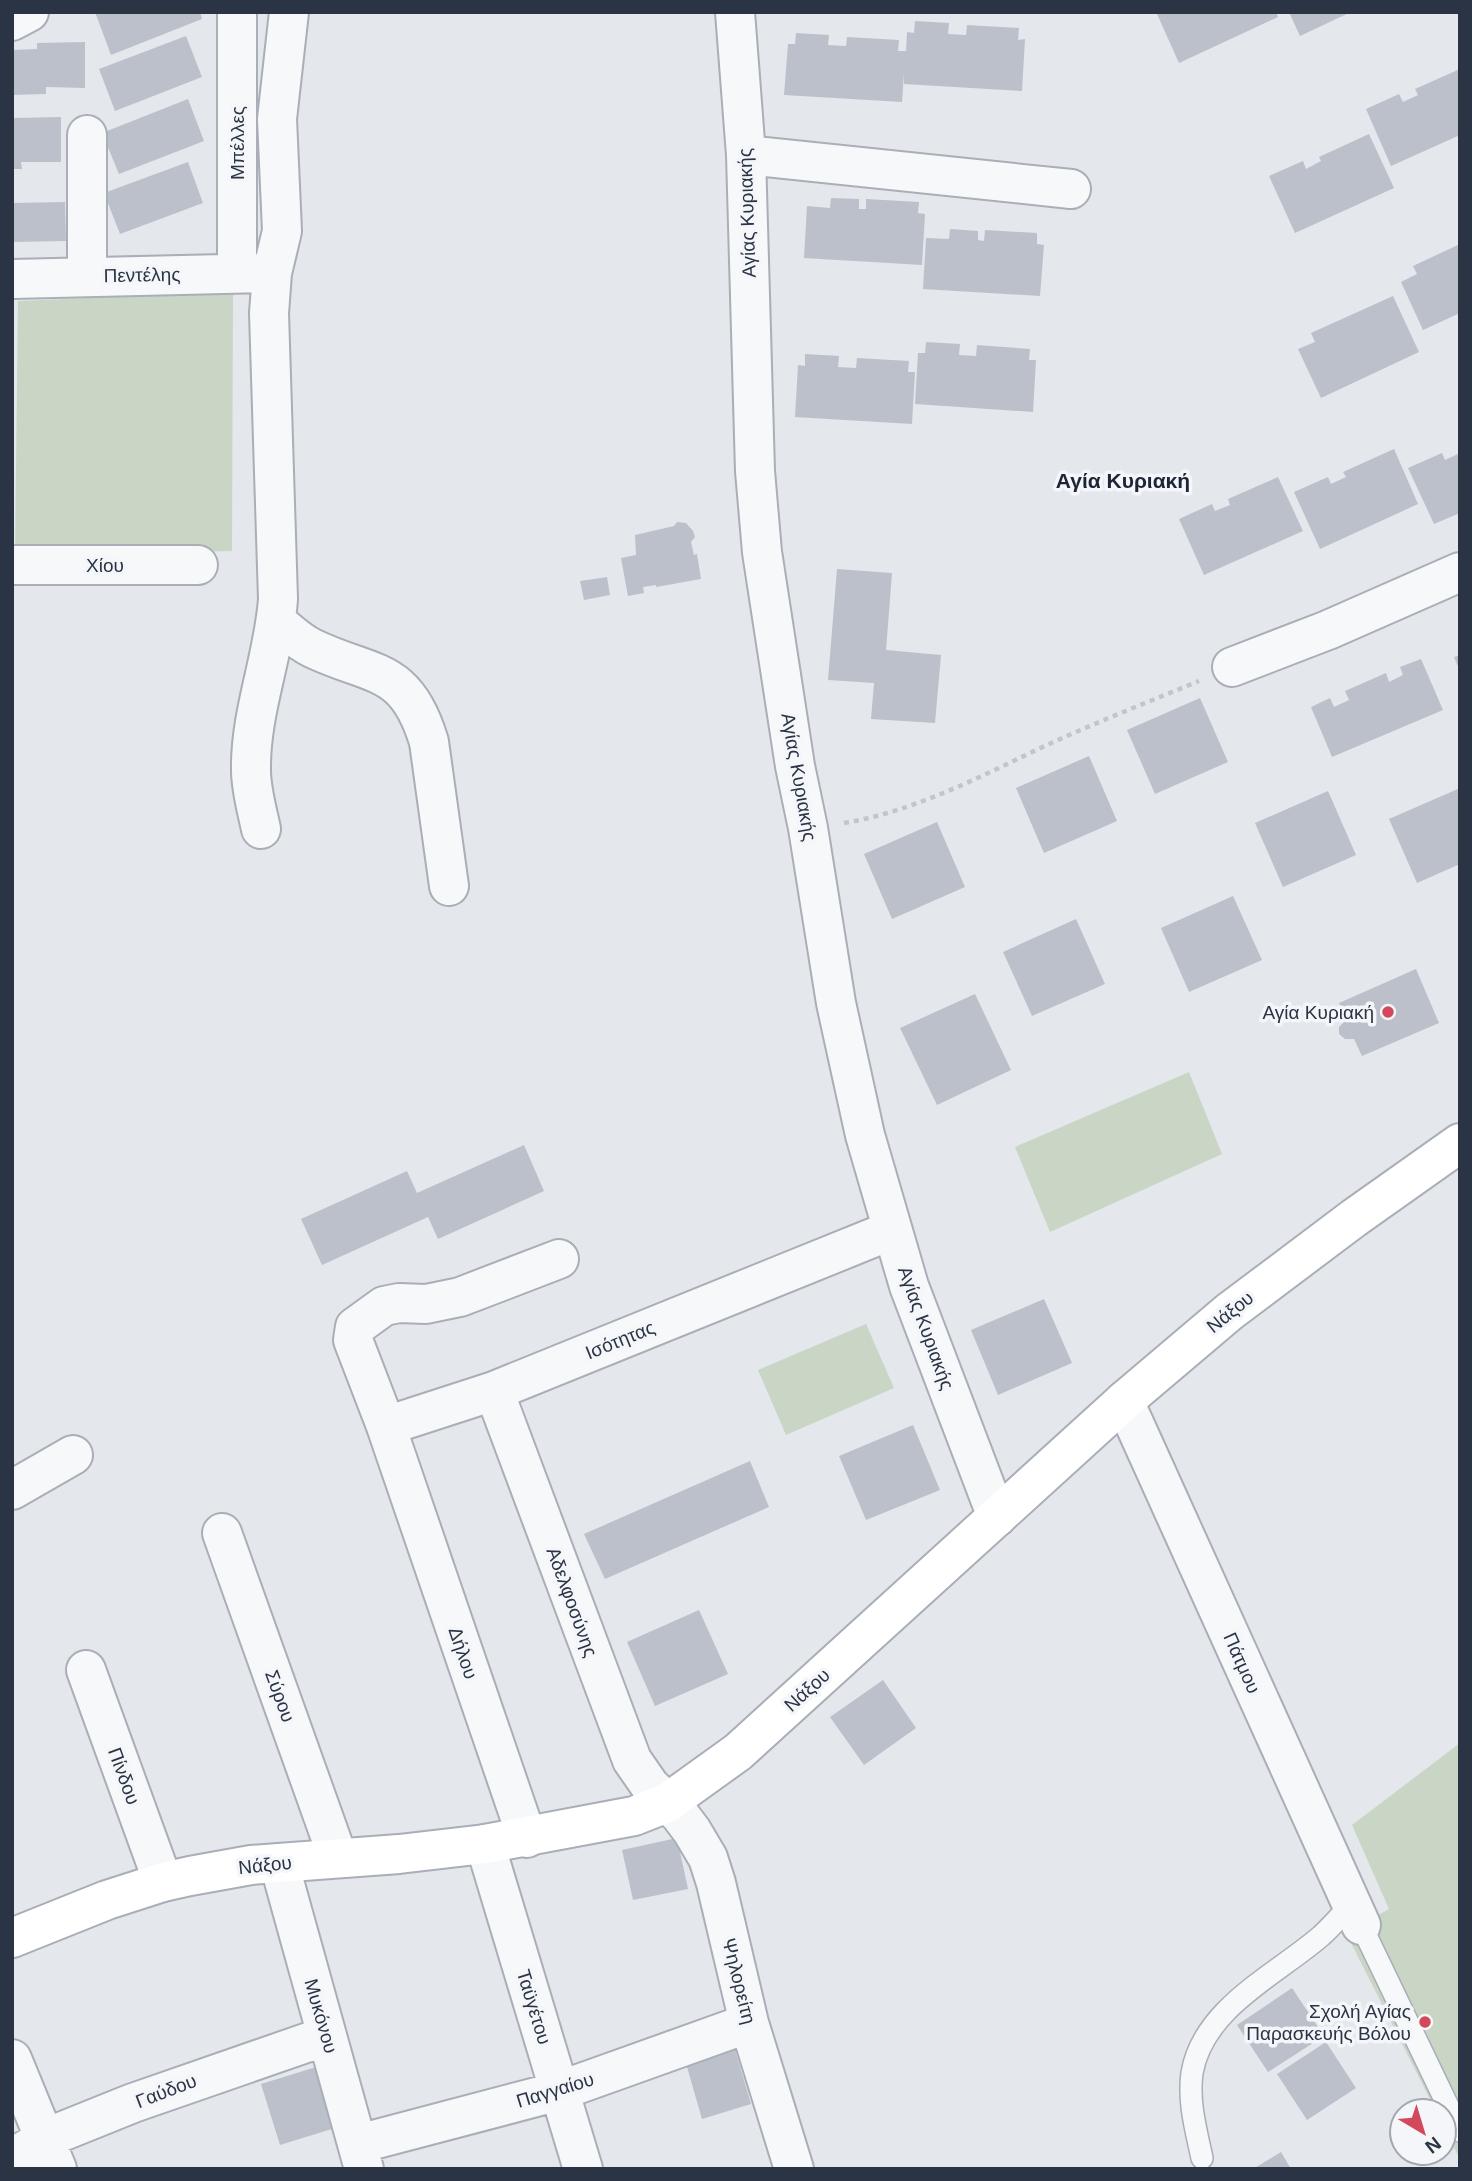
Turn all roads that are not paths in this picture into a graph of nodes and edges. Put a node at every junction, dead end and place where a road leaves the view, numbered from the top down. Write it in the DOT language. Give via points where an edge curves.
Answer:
graph roads {
  1 [pos="29,12"];
  2 [pos="237,12"];
  3 [pos="289,12"];
  4 [pos="734,12"];
  5 [pos="12,21"];
  6 [pos="87,135"];
  7 [pos="746,155"];
  8 [pos="1071,189"];
  9 [pos="255,273"];
  10 [pos="87,277"];
  11 [pos="12,279"];
  12 [pos="12,565"];
  13 [pos="198,565"];
  14 [pos="1460,572"];
  15 [pos="277,622"];
  16 [pos="1232,667"];
  17 [pos="261,829"];
  18 [pos="449,886"];
  19 [pos="1460,1143"];
  20 [pos="892,1230"];
  21 [pos="559,1259"];
  22 [pos="494,1391"];
  23 [pos="1124,1401"];
  24 [pos="386,1426"];
  25 [pos="73,1455"];
  26 [pos="12,1490"];
  27 [pos="997,1517"];
  28 [pos="222,1533"];
  29 [pos="86,1670"];
  30 [pos="667,1803"];
  31 [pos="527,1838"];
  32 [pos="485,1844"];
  33 [pos="338,1858"];
  34 [pos="279,1863"];
  35 [pos="163,1882"];
  36 [pos="1356,1915"];
  37 [pos="12,1938"];
  38 [pos="749,2023"];
  39 [pos="326,2036"];
  40 [pos="12,2059"];
  41 [pos="559,2091"];
  42 [pos="1460,2131"];
  43 [pos="51,2153"];
  44 [pos="361,2156"];
  45 [pos="12,2158"];
  46 [pos="1202,2158"];
  47 [pos="583,2169"];
  48 [pos="794,2169"];
  1 -- 5 [label="street"];
  2 -- 9 [label="street, Μπέλλες"];
  3 -- 9 [label="street" via="277,119 283,215 279,250"];
  4 -- 7 [label="street, Αγίας Κυριακής"];
  6 -- 10 [label="street"];
  7 -- 8 [label="street"];
  7 -- 20 [label="street, Αγίας Κυριακής" via="755,471 762,552 836,1003"];
  9 -- 10 [label="street, Πεντέλης"];
  9 -- 15 [label="street" via="273,394"];
  10 -- 11 [label="street, Πεντέλης"];
  12 -- 13 [label="street, Χίου"];
  14 -- 16 [label="street"];
  15 -- 17 [label="street" via="251,757"];
  15 -- 18 [label="street" via="313,648 384,675 414,704 429,742"];
  19 -- 23 [label="street, Νάξου" via="1229,1312"];
  20 -- 22 [label="street, Ισότητας"];
  20 -- 27 [label="street, Αγίας Κυριακής"];
  21 -- 24 [label="street" via="460,1297 384,1306 363,1319 355,1327 353,1340"];
  22 -- 24 [label="street, Ισότητας"];
  22 -- 30 [label="street, Αδελφοσύνης" via="625,1743 646,1781"];
  23 -- 27 [label="street, Νάξου"];
  23 -- 36 [label="street, Πάτμου"];
  24 -- 31 [label="street, Δήλου"];
  25 -- 26 [label="street"];
  27 -- 30 [label="street, Νάξου" via="738,1752"];
  28 -- 33 [label="street, Σύρου"];
  29 -- 35 [label="street, Πίνδου"];
  30 -- 31 [label="street, Νάξου" via="634,1816"];
  30 -- 38 [label="street, Ψηλορείτη" via="708,1858"];
  31 -- 32 [label="street, Νάξου"];
  32 -- 33 [label="street, Νάξου"];
  32 -- 41 [label="street, Ταϋγέτου"];
  33 -- 34 [label="street, Νάξου"];
  34 -- 35 [label="street, Νάξου"];
  34 -- 39 [label="street, Μυκόνου"];
  35 -- 37 [label="street, Νάξου"];
  36 -- 42 [label="lane"];
  36 -- 46 [label="lane" via="1321,1936 1218,2020 1199,2050 1192,2073 1191,2110"];
  38 -- 41 [label="street, Παγγαίου"];
  38 -- 48 [label="street, Ψηλορείτη"];
  39 -- 43 [label="street, Γαύδου" via="201,2078"];
  39 -- 44 [label="street, Μυκόνου"];
  40 -- 43 [label="street"];
  41 -- 44 [label="street, Παγγαίου"];
  41 -- 47 [label="street, Ταϋγέτου"];
  43 -- 45 [label="street, Γαύδου"];
}
